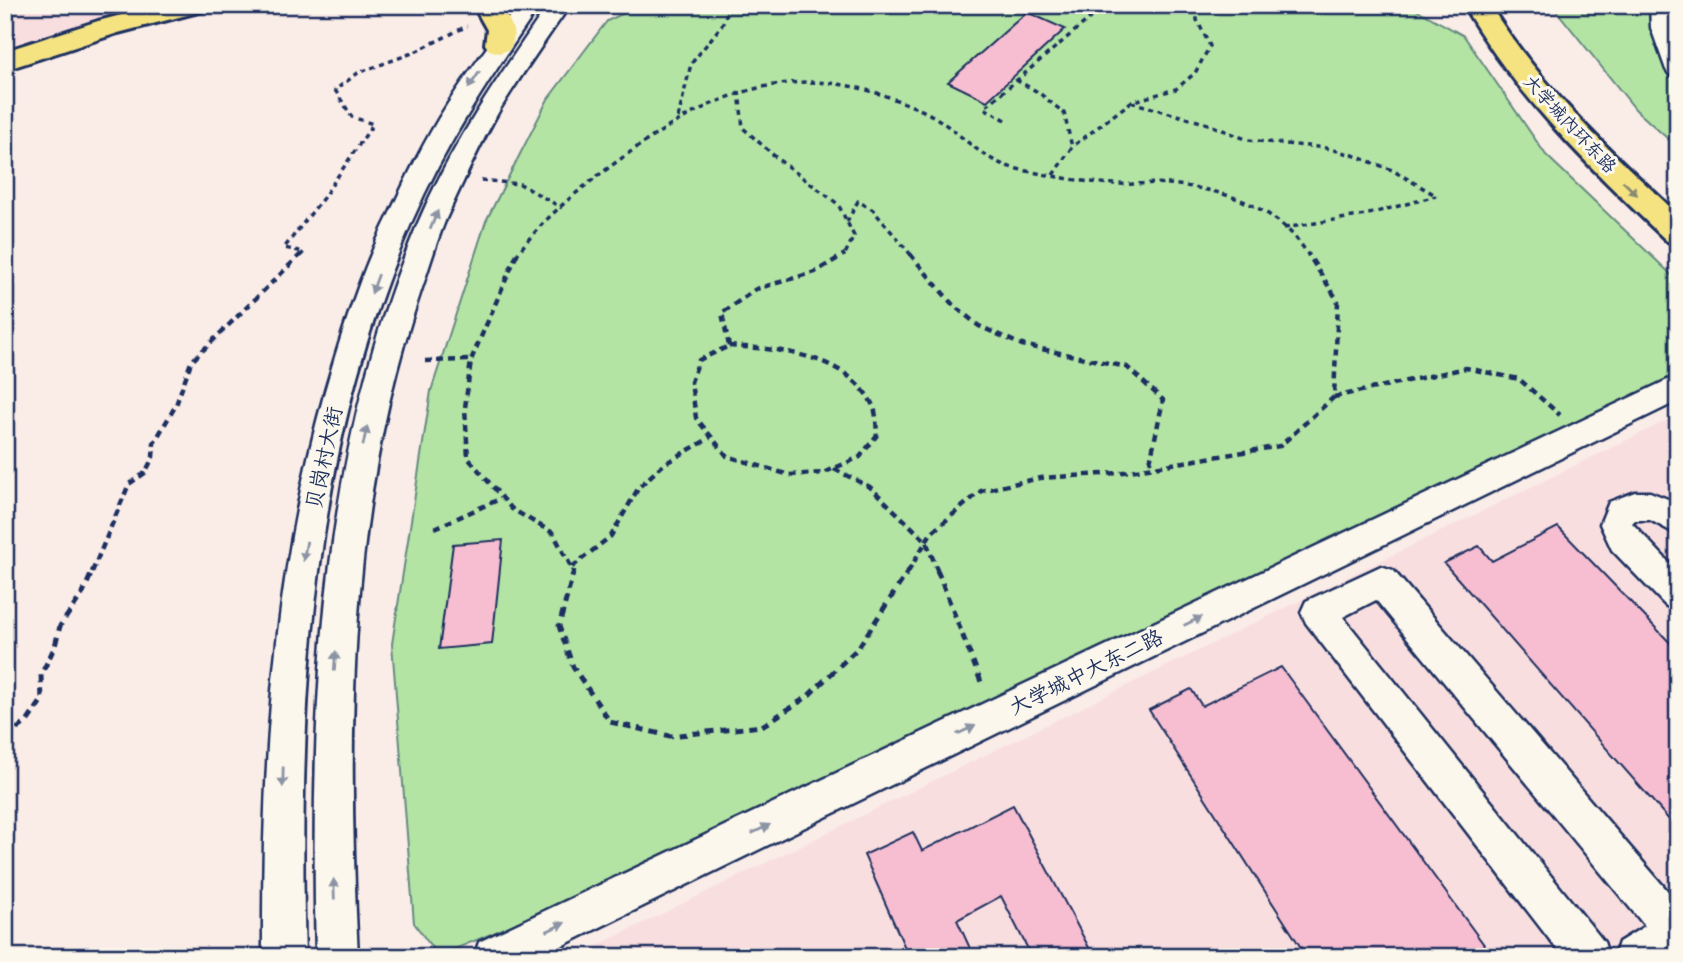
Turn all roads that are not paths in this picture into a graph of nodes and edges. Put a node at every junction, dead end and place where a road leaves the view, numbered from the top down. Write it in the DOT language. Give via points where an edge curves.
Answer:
graph roads {
  1 [pos="134,5"];
  2 [pos="192,5"];
  3 [pos="529,5"];
  4 [pos="559,5"];
  5 [pos="1476,5"];
  6 [pos="1504,5"];
  7 [pos="1661,5"];
  8 [pos="477,15"];
  9 [pos="499,44"];
  10 [pos="5,45"];
  11 [pos="5,61"];
  12 [pos="1678,70"];
  13 [pos="1678,200"];
  14 [pos="1678,233"];
  15 [pos="1678,387"];
  16 [pos="1678,521"];
  17 [pos="1678,595"];
  18 [pos="1677,931"];
  19 [pos="284,957"];
  20 [pos="337,957"];
  21 [pos="494,957"];
  22 [pos="1589,957"];
  23 [pos="1634,957"];
  1 -- 10 [label="main road"];
  2 -- 11 [label="main road"];
  3 -- 9 [label="street, 贝岗村大街"];
  20 -- 4 [label="street, 贝岗村大街, one-way" via="331,772 334,667 353,498 371,409 415,268 463,154 501,86"];
  5 -- 14 [label="main road, 大学城内环东路, one-way" via="1513,61 1576,135"];
  6 -- 13 [label="main road, 大学城内环东路" via="1566,88"];
  7 -- 12 [label="street" via="1662,28"];
  8 -- 9 [label="main road" via="501,30"];
  9 -- 19 [label="street, 贝岗村大街, one-way" via="466,93 413,192 381,266 340,386 306,543 293,638 283,762"];
  21 -- 15 [label="street, 大学城中大东二路, one-way"];
  16 -- 17 [label="street" via="1653,507 1635,504 1620,512 1616,524 1624,540"];
  18 -- 22 [label="street" via="1381,581 1318,612"];
  18 -- 23 [label="street"];
}
